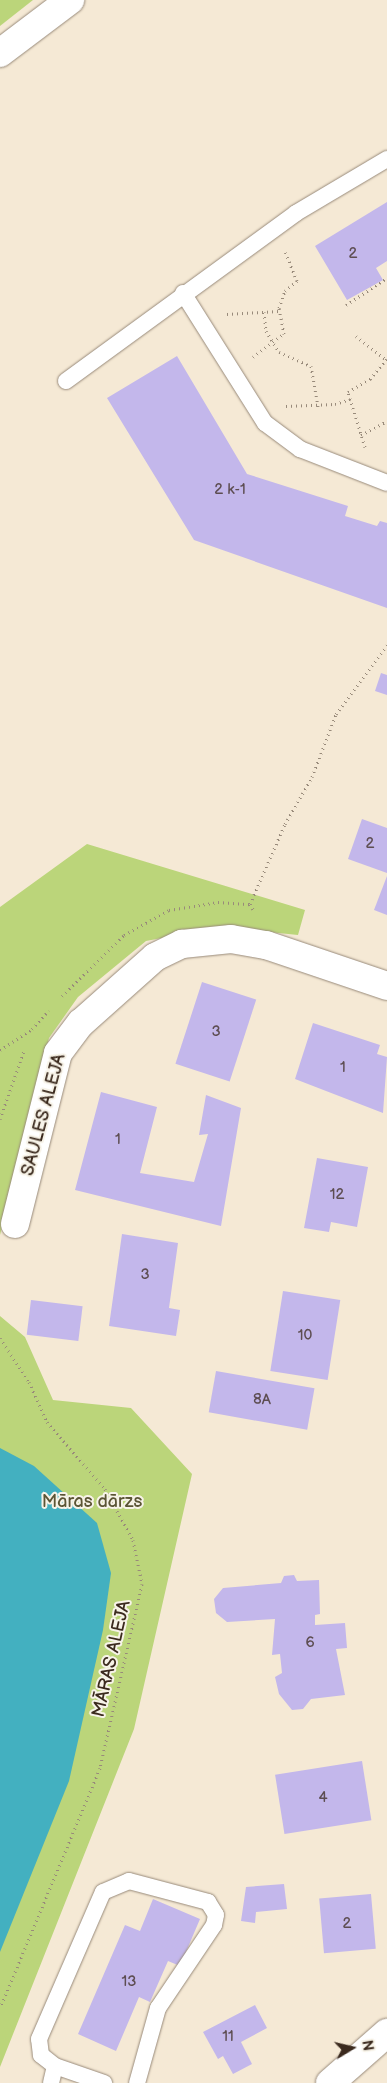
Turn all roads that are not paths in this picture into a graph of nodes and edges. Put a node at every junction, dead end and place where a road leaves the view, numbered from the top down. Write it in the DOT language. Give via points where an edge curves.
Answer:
graph roads {
  1 [pos="70,0"];
  2 [pos="0,52"];
  3 [pos="387,159"];
  4 [pos="184,293"];
  5 [pos="66,381"];
  6 [pos="387,483"];
  7 [pos="387,986"];
  8 [pos="15,1224"];
  9 [pos="387,2033"];
  10 [pos="55,2066"];
  11 [pos="51,2083"];
  12 [pos="104,2083"];
  13 [pos="137,2083"];
  14 [pos="330,2083"];
  1 -- 2 [label="street"];
  3 -- 4 [label="lane" via="296,213"];
  4 -- 5 [label="lane"];
  4 -- 6 [label="lane" via="232,372 275,432 300,448"];
  7 -- 8 [label="street, SAULES ALEJA" via="266,945 231,939 182,944 155,957 81,1023 58,1053"];
  9 -- 14 [label="street"];
  10 -- 11 [label="lane"];
  10 -- 12 [label="lane"];
  10 -- 13 [label="lane" via="41,2055 39,2039 103,1892 129,1881 208,1902 216,1915 214,1925 158,2008"];
}
